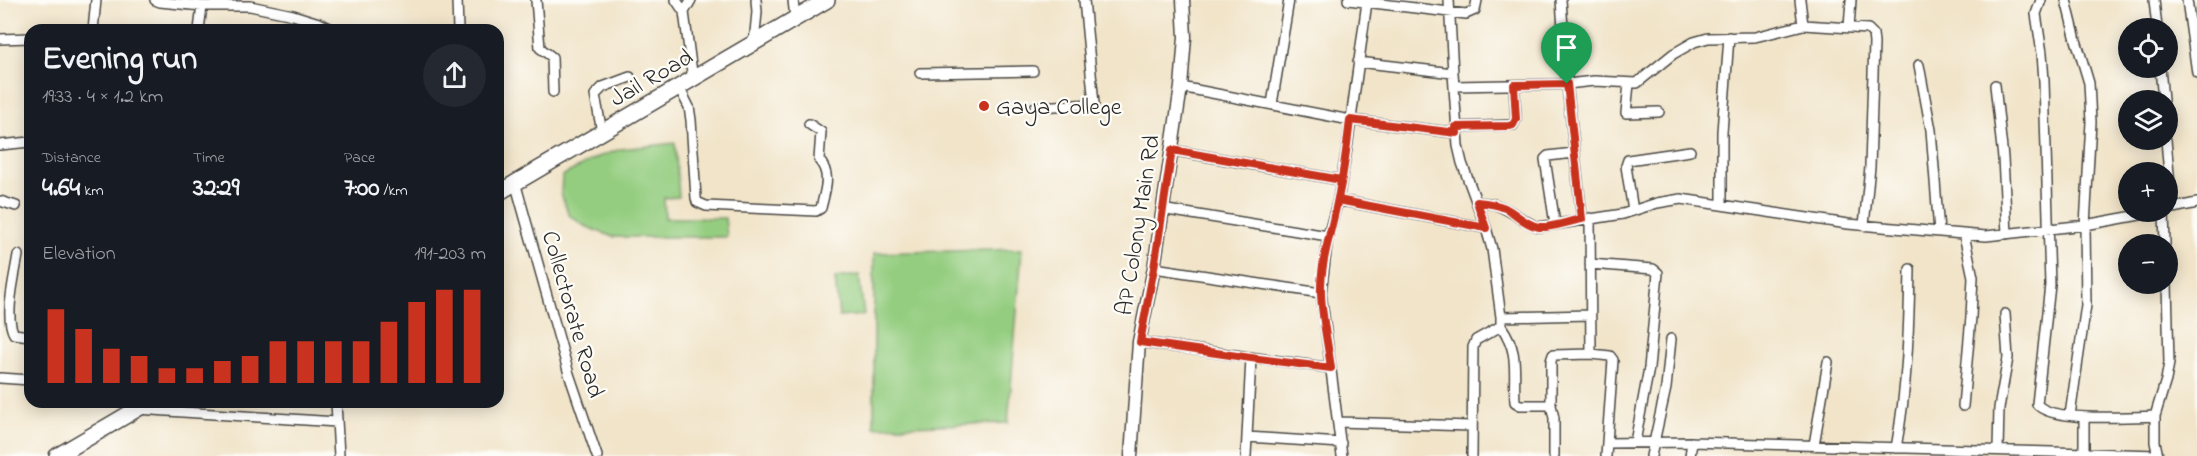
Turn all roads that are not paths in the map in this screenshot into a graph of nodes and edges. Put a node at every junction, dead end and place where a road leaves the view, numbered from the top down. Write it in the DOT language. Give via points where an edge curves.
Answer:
graph roads {
  1 [pos="96,0"];
  2 [pos="155,0"];
  3 [pos="457,0"];
  4 [pos="536,0"];
  5 [pos="676,0"];
  6 [pos="691,0"];
  7 [pos="756,0"];
  8 [pos="793,0"];
  9 [pos="827,0"];
  10 [pos="1084,0"];
  11 [pos="1183,0"];
  12 [pos="1289,0"];
  13 [pos="1348,0"];
  14 [pos="1449,0"];
  15 [pos="1477,0"];
  16 [pos="1561,0"];
  17 [pos="1800,0"];
  18 [pos="1851,0"];
  19 [pos="2041,0"];
  20 [pos="2066,0"];
  21 [pos="2154,0"];
  22 [pos="2187,0"];
  23 [pos="1367,2"];
  24 [pos="1409,4"];
  25 [pos="202,6"];
  26 [pos="684,12"];
  27 [pos="1449,13"];
  28 [pos="795,18"];
  29 [pos="2156,18"];
  30 [pos="2194,20"];
  31 [pos="94,24"];
  32 [pos="200,24"];
  33 [pos="318,24"];
  34 [pos="458,24"];
  35 [pos="1803,25"];
  36 [pos="1849,27"];
  37 [pos="1729,37"];
  38 [pos="24,38"];
  39 [pos="0,39"];
  40 [pos="754,43"];
  41 [pos="1358,62"];
  42 [pos="1919,65"];
  43 [pos="1033,71"];
  44 [pos="920,73"];
  45 [pos="1453,73"];
  46 [pos="2197,73"];
  47 [pos="630,77"];
  48 [pos="693,80"];
  49 [pos="1567,84"];
  50 [pos="1629,84"];
  51 [pos="1514,85"];
  52 [pos="1995,85"];
  53 [pos="1454,86"];
  54 [pos="679,87"];
  55 [pos="1181,87"];
  56 [pos="553,92"];
  57 [pos="1272,104"];
  58 [pos="1035,107"];
  59 [pos="1659,112"];
  60 [pos="1350,120"];
  61 [pos="809,124"];
  62 [pos="1457,130"];
  63 [pos="602,132"];
  64 [pos="24,143"];
  65 [pos="0,145"];
  66 [pos="1172,150"];
  67 [pos="1690,151"];
  68 [pos="1574,153"];
  69 [pos="1341,180"];
  70 [pos="515,182"];
  71 [pos="504,189"];
  72 [pos="1338,200"];
  73 [pos="0,201"];
  74 [pos="1477,202"];
  75 [pos="2197,203"];
  76 [pos="1722,205"];
  77 [pos="16,206"];
  78 [pos="1161,208"];
  79 [pos="2178,208"];
  80 [pos="1633,211"];
  81 [pos="1586,218"];
  82 [pos="2118,219"];
  83 [pos="1555,224"];
  84 [pos="1864,225"];
  85 [pos="2085,225"];
  86 [pos="1486,228"];
  87 [pos="2048,229"];
  88 [pos="1939,232"];
  89 [pos="2007,234"];
  90 [pos="1964,235"];
  91 [pos="1328,236"];
  92 [pos="18,255"];
  93 [pos="1590,264"];
  94 [pos="1154,268"];
  95 [pos="1910,269"];
  96 [pos="1321,293"];
  97 [pos="2167,294"];
  98 [pos="0,302"];
  99 [pos="11,303"];
  100 [pos="2006,314"];
  101 [pos="1590,315"];
  102 [pos="1501,322"];
  103 [pos="24,336"];
  104 [pos="1671,339"];
  105 [pos="1140,342"];
  106 [pos="1591,354"];
  107 [pos="1251,358"];
  108 [pos="1828,362"];
  109 [pos="1331,368"];
  110 [pos="0,378"];
  111 [pos="24,380"];
  112 [pos="1551,405"];
  113 [pos="1963,406"];
  114 [pos="132,408"];
  115 [pos="182,408"];
  116 [pos="336,408"];
  117 [pos="2070,415"];
  118 [pos="2155,416"];
  119 [pos="2084,417"];
  120 [pos="337,422"];
  121 [pos="1338,422"];
  122 [pos="1471,426"];
  123 [pos="1247,437"];
  124 [pos="1635,442"];
  125 [pos="1692,442"];
  126 [pos="1341,443"];
  127 [pos="1653,443"];
  128 [pos="1608,444"];
  129 [pos="1814,445"];
  130 [pos="1896,448"];
  131 [pos="1998,450"];
  132 [pos="1826,451"];
  133 [pos="2088,454"];
  134 [pos="2158,455"];
  135 [pos="57,456"];
  136 [pos="339,456"];
  137 [pos="597,456"];
  138 [pos="1131,456"];
  139 [pos="1246,456"];
  140 [pos="1342,456"];
  141 [pos="1472,456"];
  142 [pos="1554,456"];
  143 [pos="1606,456"];
  144 [pos="1651,456"];
  145 [pos="1690,456"];
  1 -- 31 [label="street"];
  2 -- 25 [label="street"];
  3 -- 34 [label="street"];
  4 -- 56 [label="street" via="540,48 553,61"];
  5 -- 26 [label="street"];
  6 -- 26 [label="street"];
  7 -- 40 [label="street"];
  8 -- 28 [label="street"];
  9 -- 28 [label="main road, Jail Road"];
  10 -- 58 [label="street" via="1094,104"];
  11 -- 55 [label="street, AP Colony Main Rd"];
  12 -- 57 [label="street"];
  13 -- 23 [label="street"];
  14 -- 27 [label="street"];
  15 -- 27 [label="street" via="1472,13"];
  16 -- 49 [label="street"];
  17 -- 35 [label="street"];
  18 -- 36 [label="street"];
  19 -- 87 [label="street" via="2036,14 2044,81"];
  20 -- 85 [label="street" via="2090,90"];
  21 -- 29 [label="street"];
  22 -- 30 [label="street"];
  23 -- 24 [label="street"];
  23 -- 41 [label="street"];
  24 -- 27 [label="street"];
  25 -- 32 [label="street"];
  25 -- 33 [label="street" via="250,6"];
  26 -- 48 [label="street"];
  27 -- 45 [label="street"];
  28 -- 40 [label="main road, Jail Road"];
  30 -- 46 [label="street"];
  35 -- 36 [label="street"];
  35 -- 37 [label="street" via="1755,37"];
  36 -- 84 [label="street" via="1871,31 1874,43"];
  37 -- 50 [label="street" via="1694,42 1660,63 1642,81"];
  37 -- 76 [label="street" via="1722,132"];
  38 -- 39 [label="street"];
  40 -- 48 [label="main road, Jail Road"];
  41 -- 45 [label="street"];
  41 -- 60 [label="street"];
  42 -- 88 [label="street" via="1931,130"];
  43 -- 44 [label="street"];
  45 -- 53 [label="street"];
  47 -- 63 [label="street" via="603,87 595,95"];
  48 -- 54 [label="main road, Jail Road"];
  49 -- 50 [label="street"];
  49 -- 51 [label="street"];
  49 -- 68 [label="street"];
  50 -- 59 [label="street" via="1626,113"];
  51 -- 53 [label="street"];
  51 -- 62 [label="street" via="1513,125"];
  52 -- 89 [label="street"];
  53 -- 62 [label="street"];
  54 -- 61 [label="street" via="691,120 696,198 706,206 816,211 821,208 827,169 819,160 821,132"];
  54 -- 63 [label="main road, Jail Road"];
  55 -- 57 [label="street"];
  55 -- 66 [label="street, AP Colony Main Rd"];
  57 -- 60 [label="street"];
  60 -- 62 [label="street"];
  60 -- 69 [label="street"];
  62 -- 74 [label="street" via="1462,163"];
  63 -- 70 [label="main road, Jail Road"];
  64 -- 65 [label="street"];
  66 -- 69 [label="street"];
  66 -- 78 [label="street, AP Colony Main Rd"];
  67 -- 80 [label="street" via="1628,160"];
  68 -- 81 [label="street"];
  68 -- 83 [label="street" via="1545,159"];
  69 -- 72 [label="street"];
  70 -- 71 [label="main road, Jail Road"];
  70 -- 137 [label="street, Collectorate Road" via="569,374"];
  72 -- 86 [label="street"];
  72 -- 91 [label="street"];
  73 -- 77 [label="street"];
  74 -- 83 [label="street" via="1508,209 1539,227"];
  74 -- 86 [label="street"];
  75 -- 79 [label="street"];
  76 -- 80 [label="street" via="1682,199"];
  76 -- 84 [label="street"];
  78 -- 91 [label="street"];
  78 -- 94 [label="street, AP Colony Main Rd"];
  80 -- 81 [label="street"];
  81 -- 83 [label="street"];
  81 -- 93 [label="street"];
  82 -- 85 [label="street"];
  84 -- 88 [label="street"];
  85 -- 87 [label="street"];
  85 -- 117 [label="street" via="2086,305"];
  86 -- 102 [label="street"];
  87 -- 89 [label="street"];
  87 -- 117 [label="street" via="2049,302 2037,404 2044,411"];
  88 -- 90 [label="street"];
  89 -- 90 [label="street"];
  90 -- 113 [label="street" via="1972,268 1972,289"];
  91 -- 96 [label="street"];
  92 -- 99 [label="street"];
  93 -- 101 [label="street"];
  93 -- 124 [label="street" via="1653,269 1658,273 1649,368"];
  94 -- 96 [label="street"];
  94 -- 105 [label="street, AP Colony Main Rd"];
  95 -- 130 [label="street" via="1909,333"];
  96 -- 109 [label="street"];
  97 -- 118 [label="street" via="2168,373"];
  98 -- 99 [label="street"];
  99 -- 103 [label="street" via="12,332"];
  100 -- 131 [label="street" via="2008,358 1999,408"];
  101 -- 102 [label="street"];
  101 -- 106 [label="street"];
  102 -- 112 [label="street" via="1513,347 1515,402"];
  102 -- 122 [label="street" via="1476,340 1473,347"];
  104 -- 127 [label="street" via="1666,388"];
  105 -- 107 [label="street"];
  105 -- 138 [label="street, AP Colony Main Rd"];
  106 -- 112 [label="street" via="1553,355"];
  106 -- 128 [label="street" via="1610,356 1613,360"];
  107 -- 109 [label="street"];
  107 -- 123 [label="street"];
  108 -- 129 [label="street"];
  109 -- 121 [label="street"];
  110 -- 111 [label="street"];
  112 -- 142 [label="street"];
  114 -- 135 [label="main road"];
  115 -- 120 [label="street"];
  116 -- 120 [label="street"];
  117 -- 119 [label="street"];
  118 -- 119 [label="street"];
  118 -- 134 [label="street"];
  119 -- 133 [label="street"];
  120 -- 136 [label="street"];
  121 -- 122 [label="street"];
  121 -- 126 [label="street"];
  122 -- 141 [label="street"];
  123 -- 126 [label="street"];
  123 -- 139 [label="street"];
  124 -- 127 [label="street"];
  124 -- 128 [label="street"];
  125 -- 127 [label="street"];
  125 -- 129 [label="street"];
  125 -- 145 [label="street"];
  126 -- 140 [label="street"];
  127 -- 144 [label="street"];
  128 -- 143 [label="street"];
  129 -- 132 [label="street"];
  130 -- 131 [label="street"];
  130 -- 132 [label="street"];
  131 -- 133 [label="street"];
  133 -- 134 [label="street"];
}
